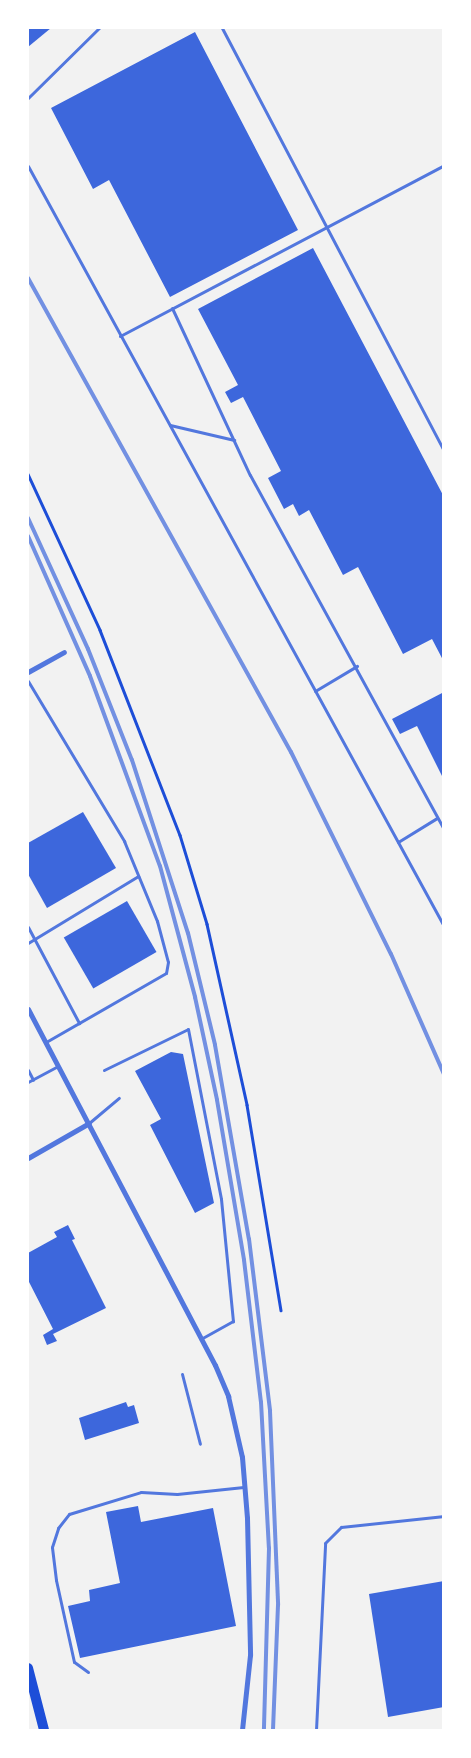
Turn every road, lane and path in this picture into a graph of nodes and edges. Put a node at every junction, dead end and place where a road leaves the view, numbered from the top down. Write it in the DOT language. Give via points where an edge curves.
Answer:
graph roads {
  1 [pos="99,28"];
  2 [pos="222,28"];
  3 [pos="28,98"];
  4 [pos="444,164"];
  5 [pos="28,166"];
  6 [pos="327,225"];
  7 [pos="172,308"];
  8 [pos="120,336"];
  9 [pos="169,425"];
  10 [pos="234,440"];
  11 [pos="444,450"];
  12 [pos="28,474"];
  13 [pos="64,652"];
  14 [pos="357,666"];
  15 [pos="28,672"];
  16 [pos="28,681"];
  17 [pos="314,691"];
  18 [pos="437,818"];
  19 [pos="444,830"];
  20 [pos="398,842"];
  21 [pos="138,876"];
  22 [pos="444,926"];
  23 [pos="28,927"];
  24 [pos="34,939"];
  25 [pos="28,943"];
  26 [pos="28,1009"];
  27 [pos="79,1023"];
  28 [pos="46,1043"];
  29 [pos="58,1066"];
  30 [pos="28,1070"];
  31 [pos="104,1070"];
  32 [pos="33,1080"];
  33 [pos="28,1082"];
  34 [pos="119,1098"];
  35 [pos="90,1123"];
  36 [pos="28,1158"];
  37 [pos="281,1310"];
  38 [pos="201,1339"];
  39 [pos="182,1374"];
  40 [pos="200,1444"];
  41 [pos="245,1487"];
  42 [pos="444,1516"];
  43 [pos="28,1668"];
  44 [pos="88,1672"];
  45 [pos="44,1730"];
  46 [pos="242,1730"];
  47 [pos="316,1730"];
  1 -- 3 [label="lane"];
  2 -- 6 [label="lane"];
  4 -- 6 [label="lane"];
  5 -- 8 [label="lane"];
  6 -- 7 [label="lane"];
  6 -- 11 [label="lane"];
  7 -- 8 [label="lane"];
  7 -- 10 [label="lane"];
  8 -- 9 [label="lane"];
  9 -- 10 [label="lane"];
  9 -- 17 [label="lane"];
  10 -- 14 [label="lane"];
  12 -- 37 [label="path" via="100,630 180,835 207,924 247,1105"];
  13 -- 15 [label="street"];
  14 -- 17 [label="lane"];
  14 -- 18 [label="lane"];
  16 -- 21 [label="lane" via="124,841"];
  17 -- 20 [label="lane"];
  18 -- 19 [label="lane"];
  18 -- 20 [label="lane"];
  20 -- 22 [label="lane"];
  21 -- 24 [label="lane"];
  21 -- 27 [label="lane" via="157,921 168,962 166,973"];
  23 -- 24 [label="lane"];
  24 -- 25 [label="lane"];
  24 -- 27 [label="lane"];
  26 -- 28 [label="street"];
  27 -- 28 [label="lane"];
  28 -- 29 [label="street"];
  29 -- 32 [label="lane"];
  29 -- 35 [label="street"];
  30 -- 32 [label="lane"];
  31 -- 38 [label="lane" via="188,1029 221,1199 233,1321"];
  32 -- 33 [label="lane"];
  34 -- 35 [label="lane"];
  35 -- 36 [label="street"];
  35 -- 38 [label="street"];
  38 -- 41 [label="street" via="228,1396 240,1441"];
  39 -- 40 [label="lane"];
  41 -- 44 [label="lane" via="177,1494 140,1492 69,1514 58,1528 52,1546 56,1580 74,1662"];
  41 -- 46 [label="street" via="250,1655"];
  42 -- 47 [label="lane" via="341,1527 325,1543"];
  43 -- 45 [label="main road"];
}
